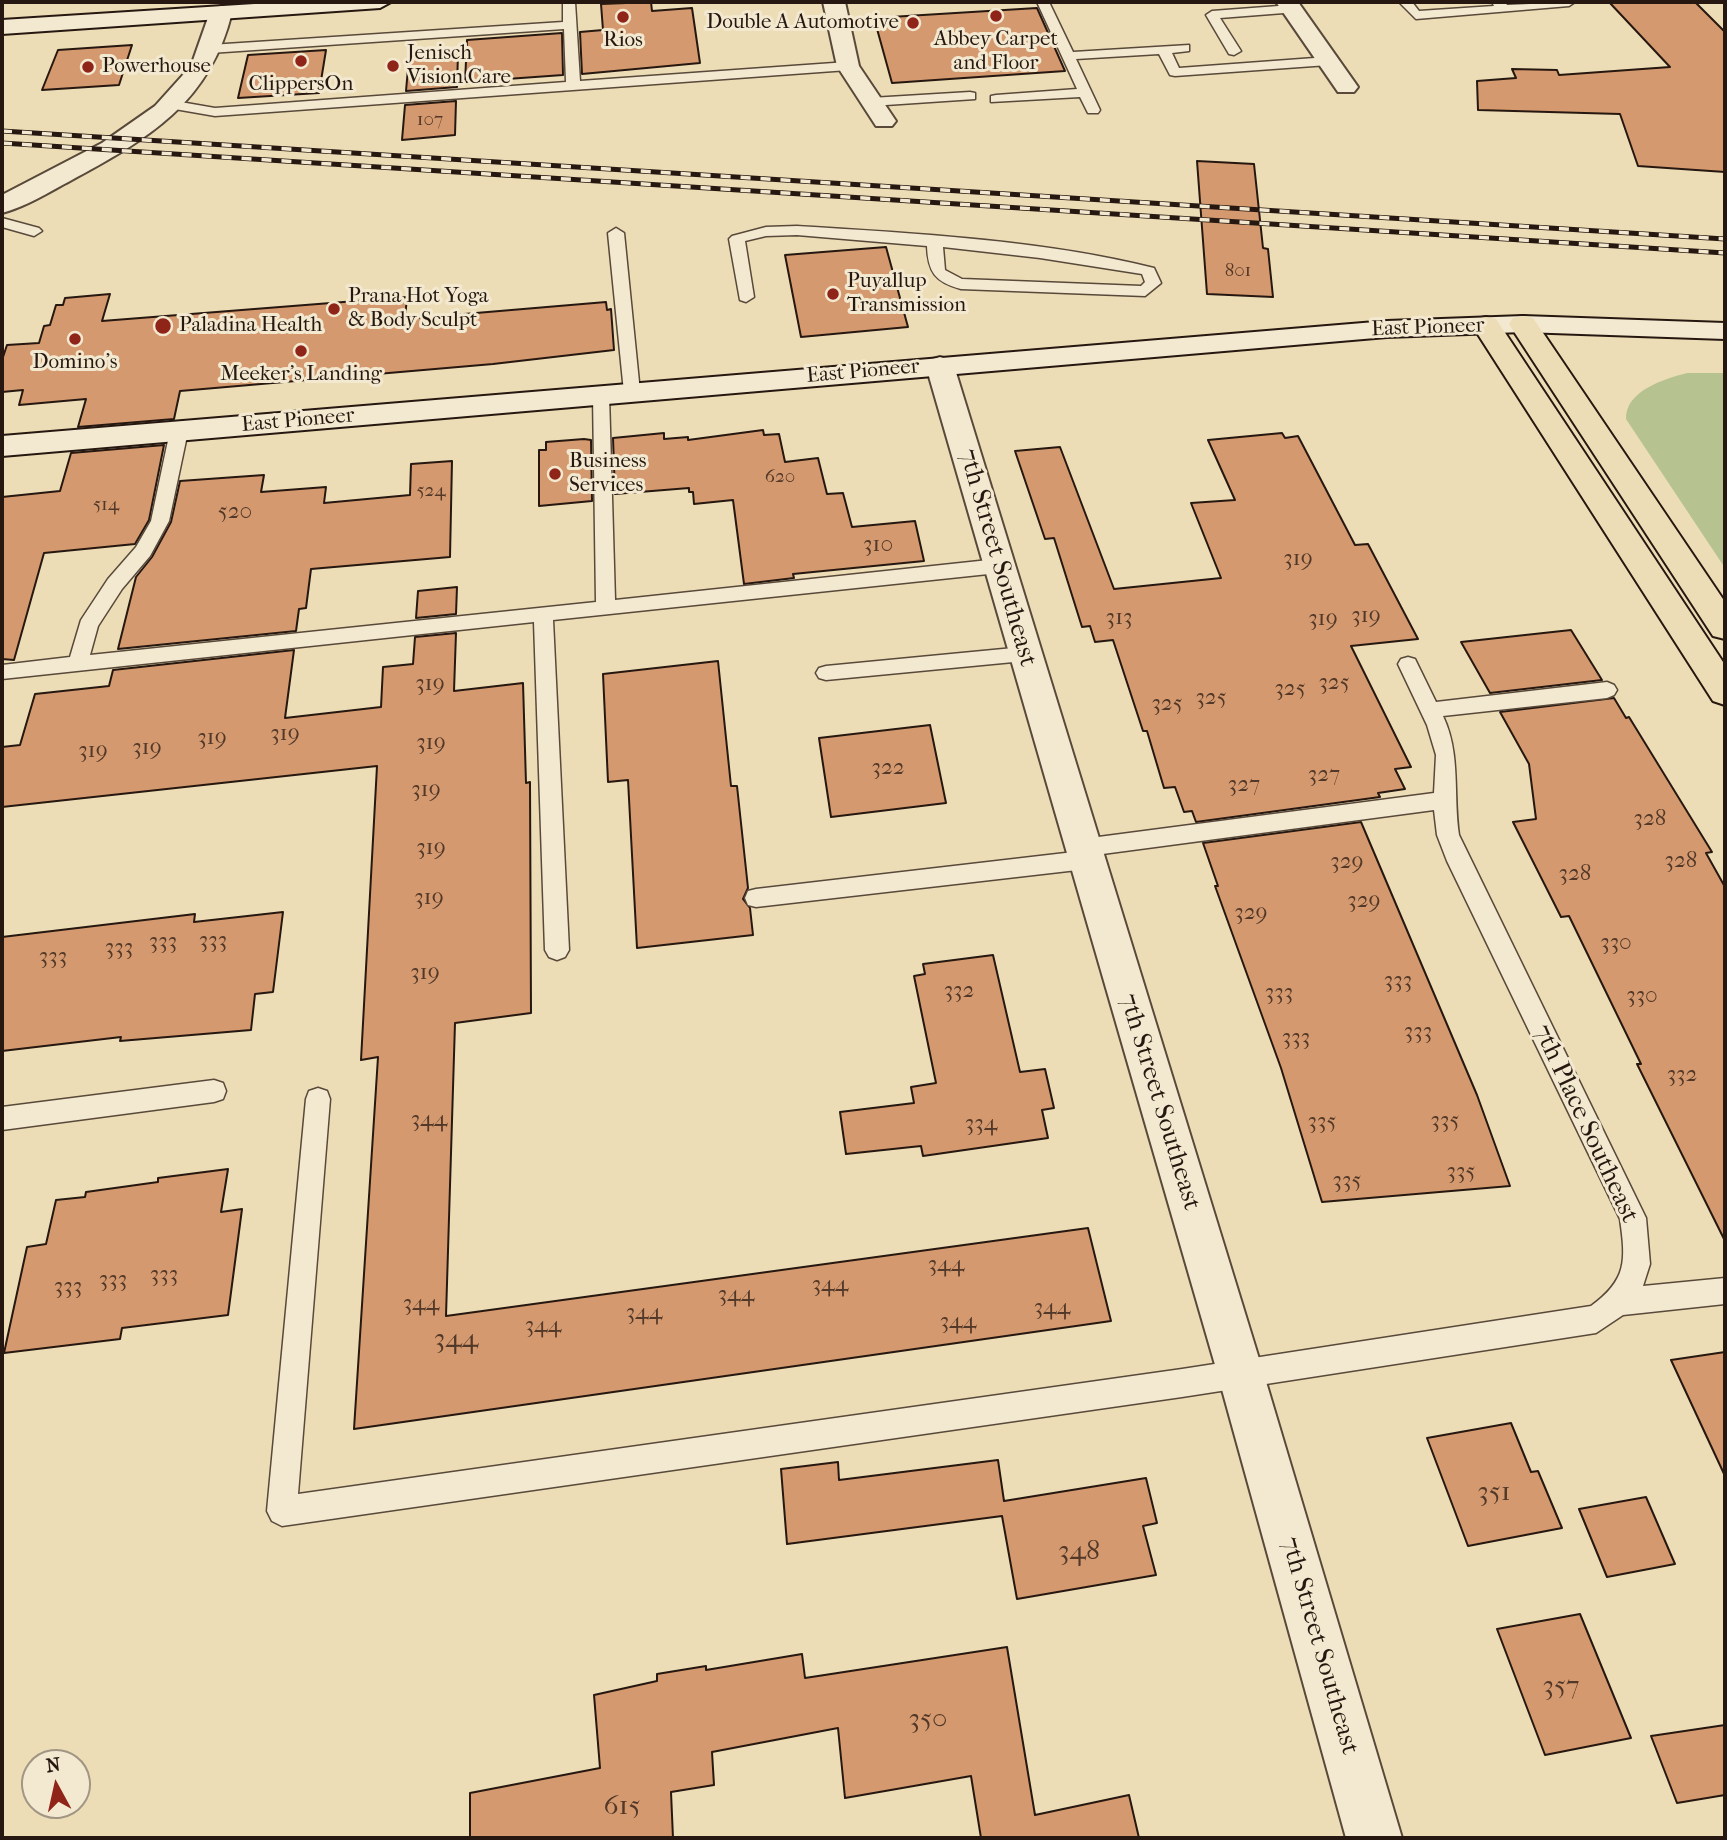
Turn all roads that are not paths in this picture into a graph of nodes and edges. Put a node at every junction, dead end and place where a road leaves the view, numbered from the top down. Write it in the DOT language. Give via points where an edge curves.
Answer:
graph roads {
  1 [pos="380,2"];
  2 [pos="569,2"];
  3 [pos="834,2"];
  4 [pos="1043,2"];
  5 [pos="1405,2"];
  6 [pos="1569,2"];
  7 [pos="1501,5"];
  8 [pos="1289,6"];
  9 [pos="221,12"];
  10 [pos="570,25"];
  11 [pos="2,27"];
  12 [pos="1184,48"];
  13 [pos="210,49"];
  14 [pos="1163,49"];
  15 [pos="1234,51"];
  16 [pos="1068,57"];
  17 [pos="1328,61"];
  18 [pos="848,66"];
  19 [pos="573,86"];
  20 [pos="1346,87"];
  21 [pos="1085,93"];
  22 [pos="970,96"];
  23 [pos="996,99"];
  24 [pos="871,102"];
  25 [pos="169,104"];
  26 [pos="1093,110"];
  27 [pos="884,121"];
  28 [pos="2,205"];
  29 [pos="2,223"];
  30 [pos="34,231"];
  31 [pos="616,233"];
  32 [pos="935,243"];
  33 [pos="746,297"];
  34 [pos="1523,324"];
  35 [pos="1486,325"];
  36 [pos="1725,331"];
  37 [pos="940,366"];
  38 [pos="632,392"];
  39 [pos="601,395"];
  40 [pos="179,431"];
  41 [pos="2,446"];
  42 [pos="998,566"];
  43 [pos="606,607"];
  44 [pos="543,614"];
  45 [pos="1725,627"];
  46 [pos="1024,654"];
  47 [pos="78,664"];
  48 [pos="1408,664"];
  49 [pos="2,672"];
  50 [pos="826,673"];
  51 [pos="1607,690"];
  52 [pos="1725,692"];
  53 [pos="1430,710"];
  54 [pos="1444,800"];
  55 [pos="1084,854"];
  56 [pos="756,898"];
  57 [pos="557,950"];
  58 [pos="214,1091"];
  59 [pos="318,1099"];
  60 [pos="2,1119"];
  61 [pos="1725,1291"];
  62 [pos="1620,1302"];
  63 [pos="1241,1375"];
  64 [pos="1374,1838"];
  1 -- 9 [label="street"];
  2 -- 10 [label="lane"];
  3 -- 18 [label="street"];
  4 -- 16 [label="lane"];
  5 -- 7 [label="lane" via="1416,15"];
  6 -- 7 [label="lane"];
  8 -- 15 [label="lane" via="1212,15"];
  8 -- 17 [label="street"];
  9 -- 11 [label="street"];
  9 -- 13 [label="street"];
  10 -- 13 [label="lane"];
  10 -- 19 [label="lane"];
  12 -- 14 [label="lane"];
  13 -- 25 [label="street" via="201,69"];
  14 -- 16 [label="lane"];
  14 -- 17 [label="lane" via="1175,72"];
  16 -- 21 [label="lane"];
  17 -- 20 [label="street"];
  18 -- 19 [label="lane"];
  18 -- 24 [label="street"];
  19 -- 25 [label="lane" via="215,111"];
  21 -- 23 [label="lane"];
  21 -- 26 [label="lane"];
  22 -- 24 [label="lane"];
  24 -- 27 [label="street"];
  25 -- 28 [label="street" via="113,144"];
  29 -- 30 [label="lane"];
  31 -- 38 [label="lane"];
  32 -- 32 [label="lane" via="934,266 944,279 961,284 1145,291 1153,283 1149,271 1017,249"];
  32 -- 33 [label="lane" via="803,232 752,233 737,239"];
  34 -- 35 [label="street, East Pioneer"];
  34 -- 36 [label="street, East Pioneer"];
  34 -- 45 [label="highway"];
  35 -- 37 [label="street, East Pioneer" via="1361,330"];
  35 -- 52 [label="highway"];
  37 -- 38 [label="street, East Pioneer"];
  37 -- 42 [label="street, 7th Street Southeast"];
  38 -- 39 [label="street, East Pioneer"];
  39 -- 40 [label="street, East Pioneer"];
  39 -- 43 [label="lane"];
  40 -- 41 [label="street, East Pioneer"];
  40 -- 47 [label="lane" via="160,521 88,625"];
  42 -- 43 [label="lane"];
  42 -- 46 [label="street, 7th Street Southeast"];
  43 -- 44 [label="lane"];
  44 -- 47 [label="lane"];
  44 -- 57 [label="lane"];
  46 -- 50 [label="lane"];
  46 -- 55 [label="street, 7th Street Southeast"];
  47 -- 49 [label="lane"];
  48 -- 53 [label="lane, 7th Place Southeast"];
  51 -- 53 [label="lane"];
  53 -- 54 [label="lane, 7th Place Southeast" via="1446,755"];
  54 -- 55 [label="lane"];
  54 -- 62 [label="lane, 7th Place Southeast" via="1448,835 1458,861 1633,1218 1639,1253 1633,1279"];
  55 -- 56 [label="lane"];
  55 -- 63 [label="street, 7th Street Southeast"];
  58 -- 60 [label="lane"];
  59 -- 63 [label="lane" via="282,1511"];
  61 -- 62 [label="lane"];
  62 -- 63 [label="lane" via="1596,1319"];
  63 -- 64 [label="street, 7th Street Southeast"];
}
